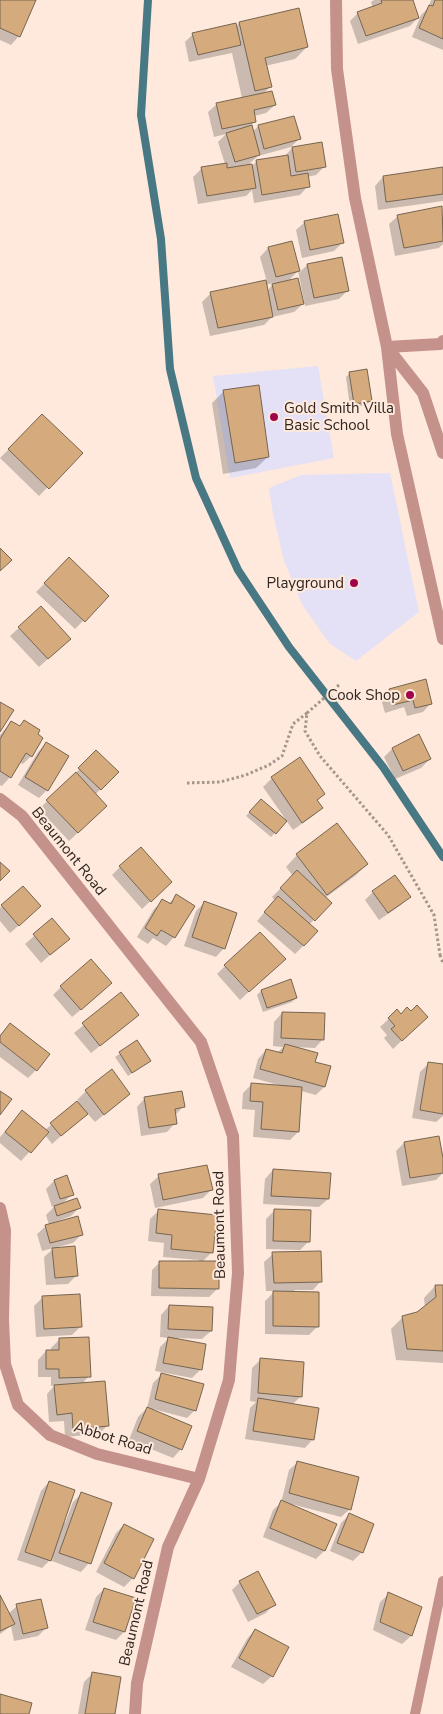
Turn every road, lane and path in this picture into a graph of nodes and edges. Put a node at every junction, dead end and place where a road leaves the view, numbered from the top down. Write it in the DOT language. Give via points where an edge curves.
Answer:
graph roads {
  1 [pos="336,0"];
  2 [pos="443,341"];
  3 [pos="387,346"];
  4 [pos="443,453"];
  5 [pos="443,639"];
  6 [pos="339,685"];
  7 [pos="307,713"];
  8 [pos="187,783"];
  9 [pos="0,799"];
  10 [pos="442,955"];
  11 [pos="443,963"];
  12 [pos="0,1208"];
  13 [pos="199,1479"];
  14 [pos="443,1582"];
  15 [pos="135,1714"];
  16 [pos="415,1714"];
  1 -- 3 [label="street" via="337,69 355,198"];
  2 -- 3 [label="street" via="440,344"];
  3 -- 4 [label="street" via="423,392"];
  3 -- 5 [label="street" via="397,434"];
  6 -- 7 [label="path"];
  7 -- 8 [label="path" via="293,724 282,756 269,765 220,782"];
  7 -- 10 [label="path" via="305,731 320,756 388,835 434,915"];
  9 -- 13 [label="street, Beaumont Road" via="22,816 201,1042 233,1136 238,1273 229,1380"];
  10 -- 11 [label="path"];
  12 -- 13 [label="street, Abbot Road" via="6,1230 5,1364 18,1405 50,1435 97,1454"];
  13 -- 15 [label="street, Beaumont Road" via="168,1547 137,1683"];
  14 -- 16 [label="lane"];
}
